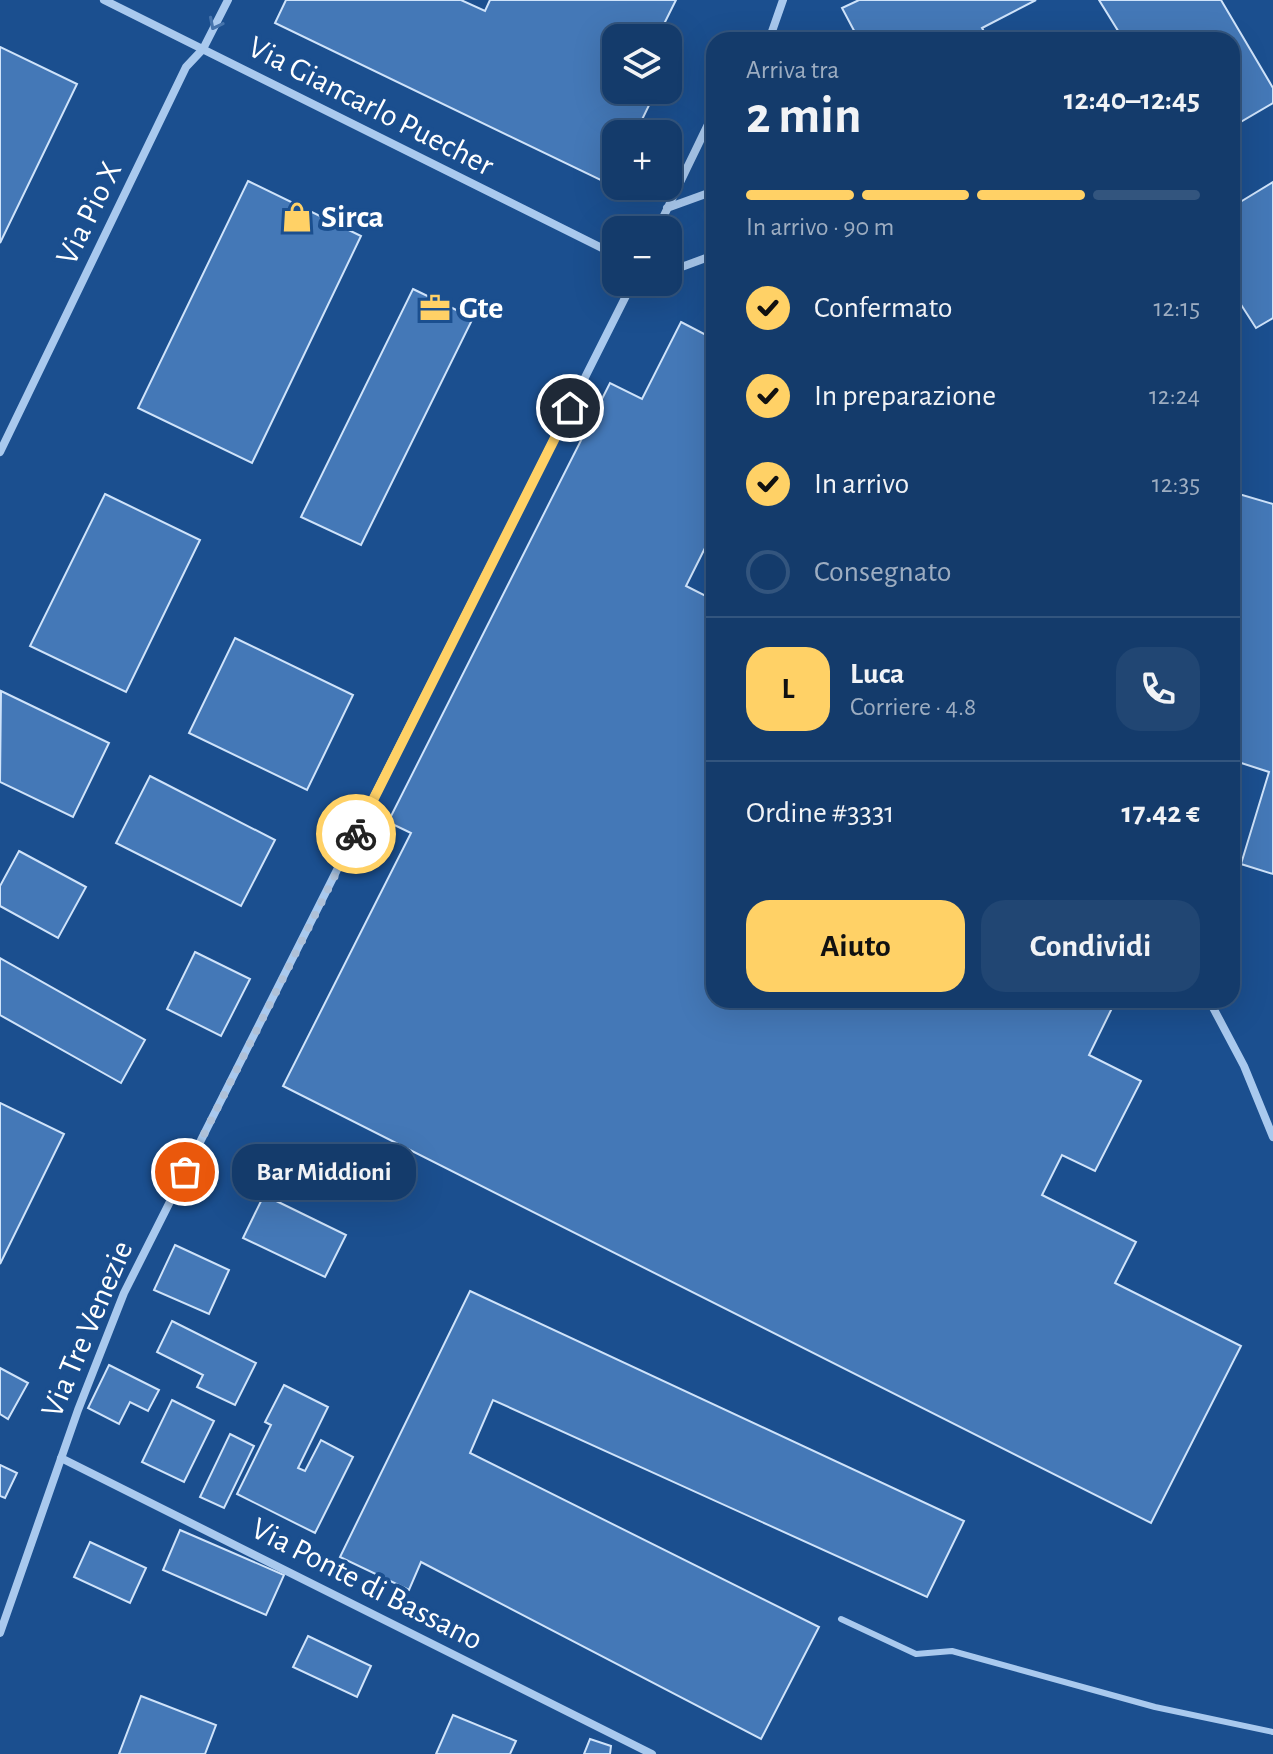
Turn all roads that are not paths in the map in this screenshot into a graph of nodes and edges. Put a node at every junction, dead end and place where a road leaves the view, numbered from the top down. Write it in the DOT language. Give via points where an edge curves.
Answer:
graph roads {
  1 [pos="104,0"];
  2 [pos="228,0"];
  3 [pos="783,0"];
  4 [pos="770,32"];
  5 [pos="203,49"];
  6 [pos="706,128"];
  7 [pos="706,194"];
  8 [pos="667,208"];
  9 [pos="663,216"];
  10 [pos="602,248"];
  11 [pos="706,258"];
  12 [pos="682,267"];
  13 [pos="626,296"];
  14 [pos="0,452"];
  15 [pos="1213,1008"];
  16 [pos="1273,1137"];
  17 [pos="61,1458"];
  18 [pos="841,1619"];
  19 [pos="0,1633"];
  20 [pos="1273,1732"];
  21 [pos="652,1754"];
  1 -- 5 [label="street, Via Giancarlo Puecher"];
  2 -- 5 [label="street, Via Pio X, one-way"];
  3 -- 4 [label="street"];
  5 -- 10 [label="street, Via Giancarlo Puecher"];
  5 -- 14 [label="street, Via Pio X" via="186,67"];
  6 -- 8 [label="street"];
  7 -- 8 [label="street"];
  8 -- 9 [label="street"];
  11 -- 12 [label="street"];
  13 -- 17 [label="street, Via Tre Venezie" via="124,1293"];
  15 -- 16 [label="street"];
  17 -- 19 [label="street, Via Tre Venezie"];
  17 -- 21 [label="street, Via Ponte di Bassano"];
  18 -- 20 [label="lane" via="916,1654 952,1651 1155,1707"];
}
